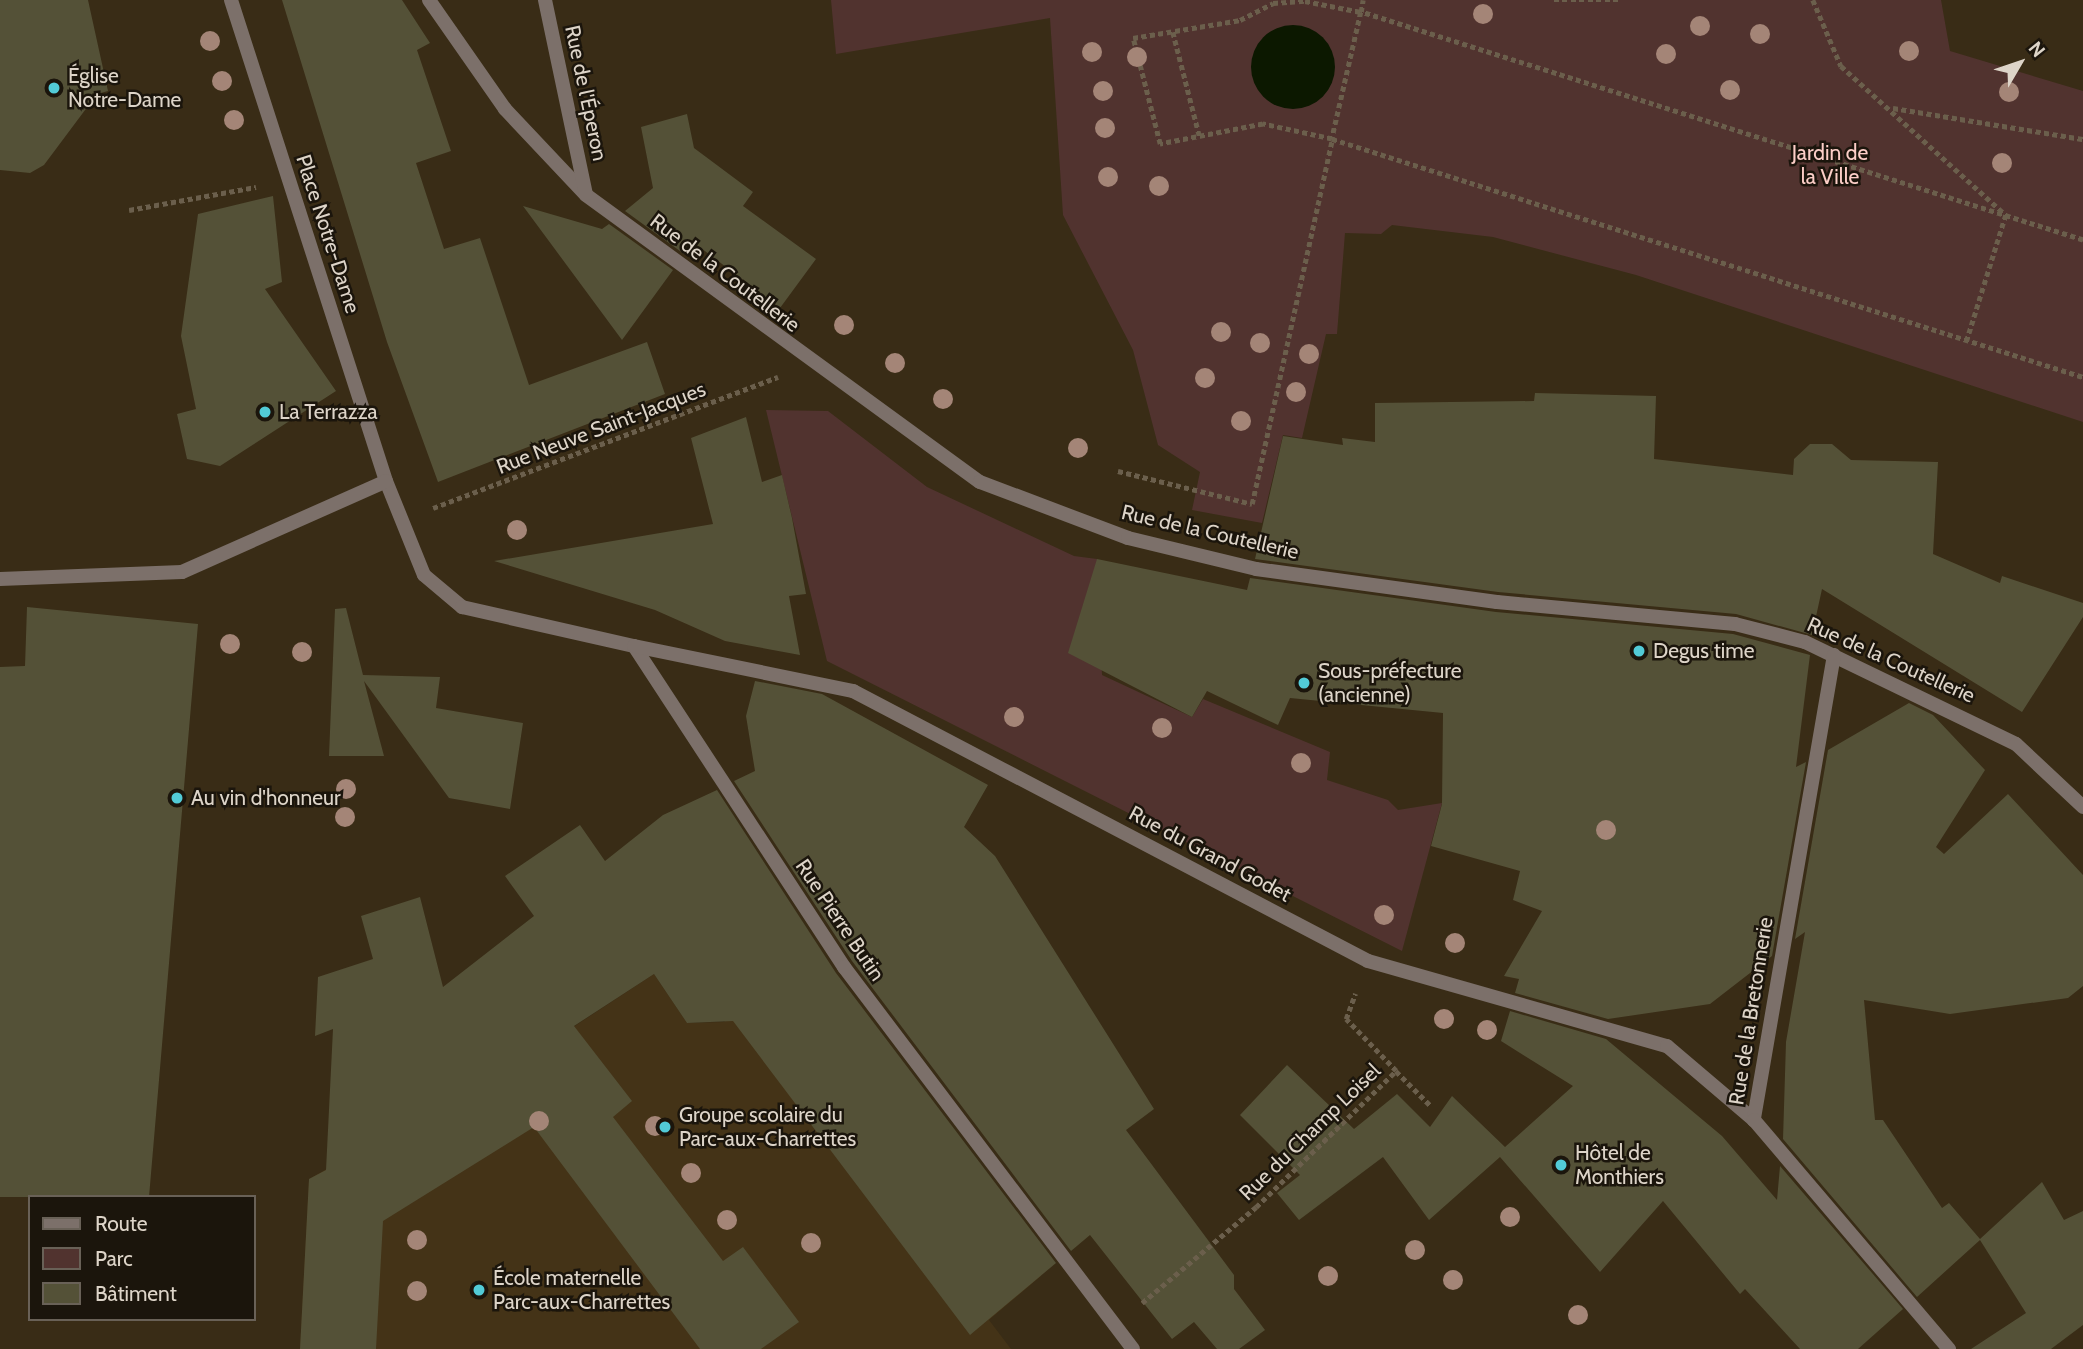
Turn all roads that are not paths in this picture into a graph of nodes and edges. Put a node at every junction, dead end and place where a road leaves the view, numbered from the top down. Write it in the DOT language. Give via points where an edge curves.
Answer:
graph roads {
  1 [pos="231,0"];
  2 [pos="429,0"];
  3 [pos="545,0"];
  4 [pos="586,195"];
  5 [pos="386,481"];
  6 [pos="0,579"];
  7 [pos="634,646"];
  8 [pos="1834,655"];
  9 [pos="2083,807"];
  10 [pos="1754,1119"];
  11 [pos="1133,1349"];
  12 [pos="1949,1349"];
  1 -- 5 [label="street, Place Notre-Dame"];
  2 -- 4 [label="street, Rue de la Coutellerie" via="505,109"];
  3 -- 4 [label="street, Rue de l'Éperon"];
  4 -- 8 [label="street, Rue de la Coutellerie" via="812,365 980,482 1128,538 1256,569 1497,602 1735,624"];
  5 -- 6 [label="street" via="183,572"];
  5 -- 7 [label="street, Place Notre-Dame" via="424,575 462,607"];
  7 -- 10 [label="street, Rue du Grand Godet" via="853,691 1368,961 1667,1046"];
  7 -- 11 [label="street, Rue Pierre Butin" via="844,967"];
  8 -- 9 [label="street, Rue de la Coutellerie" via="2016,744"];
  8 -- 10 [label="street, Rue de la Bretonnerie"];
  10 -- 12 [label="street, Rue de la Bretonnerie"];
}
